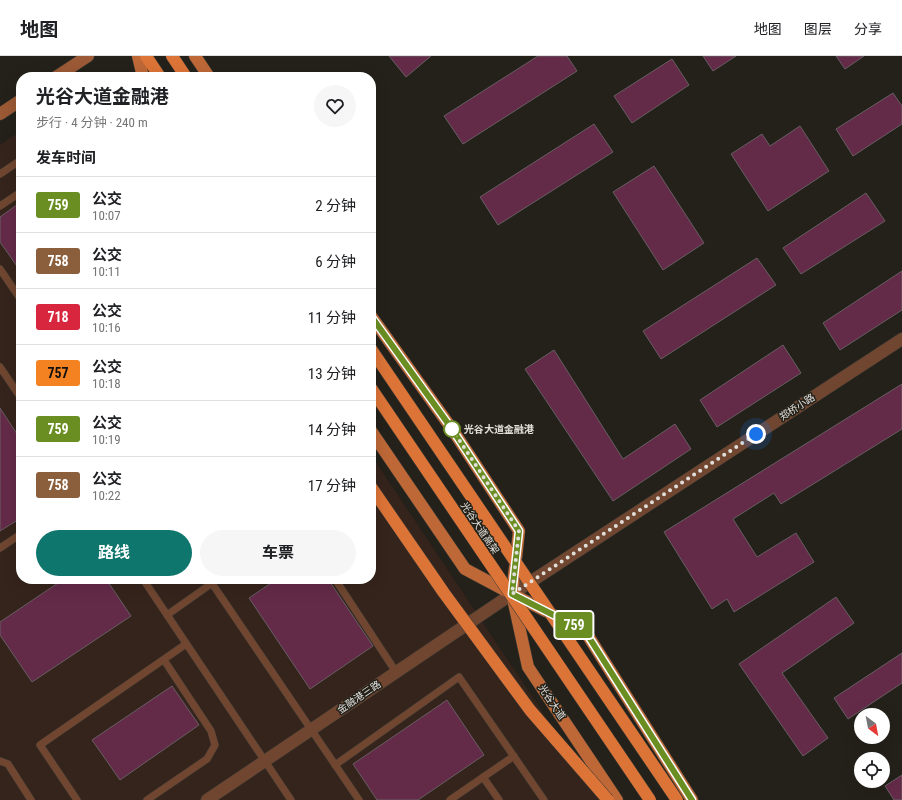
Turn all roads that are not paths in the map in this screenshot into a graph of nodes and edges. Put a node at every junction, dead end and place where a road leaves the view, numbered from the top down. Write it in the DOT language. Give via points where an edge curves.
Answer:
graph roads {
  1 [pos="88,56"];
  2 [pos="138,56"];
  3 [pos="146,56"];
  4 [pos="172,56"];
  5 [pos="195,56"];
  6 [pos="64,72"];
  7 [pos="142,72"];
  8 [pos="157,72"];
  9 [pos="183,72"];
  10 [pos="206,72"];
  11 [pos="16,103"];
  12 [pos="0,114"];
  13 [pos="16,163"];
  14 [pos="0,174"];
  15 [pos="16,195"];
  16 [pos="0,206"];
  17 [pos="0,269"];
  18 [pos="16,293"];
  19 [pos="376,323"];
  20 [pos="902,339"];
  21 [pos="376,356"];
  22 [pos="0,367"];
  23 [pos="16,389"];
  24 [pos="376,395"];
  25 [pos="376,438"];
  26 [pos="376,494"];
  27 [pos="16,537"];
  28 [pos="0,548"];
  29 [pos="146,584"];
  30 [pos="208,584"];
  31 [pos="216,584"];
  32 [pos="338,584"];
  33 [pos="512,594"];
  34 [pos="167,615"];
  35 [pos="186,644"];
  36 [pos="164,660"];
  37 [pos="396,672"];
  38 [pos="310,730"];
  39 [pos="514,756"];
  40 [pos="0,761"];
  41 [pos="265,761"];
  42 [pos="335,765"];
  43 [pos="483,777"];
  44 [pos="453,799"];
  45 [pos="31,800"];
  46 [pos="77,800"];
  47 [pos="147,800"];
  48 [pos="207,800"];
  49 [pos="291,800"];
  50 [pos="359,800"];
  51 [pos="499,800"];
  52 [pos="544,800"];
  53 [pos="608,800"];
  54 [pos="617,800"];
  55 [pos="650,800"];
  56 [pos="677,800"];
  57 [pos="692,800"];
  1 -- 6 [label="street"];
  2 -- 7 [label="main road"];
  3 -- 8 [label="highway"];
  4 -- 9 [label="highway"];
  5 -- 10 [label="main road"];
  11 -- 12 [label="street"];
  13 -- 14 [label="lane"];
  15 -- 16 [label="lane"];
  17 -- 18 [label="lane"];
  19 -- 33 [label="main road, 光谷大道" via="452,429 519,531"];
  20 -- 33 [label="street, 郑桥小路"];
  21 -- 56 [label="highway, 光谷大道高架, bridge"];
  22 -- 23 [label="lane"];
  24 -- 55 [label="highway, 光谷大道高架, bridge"];
  25 -- 33 [label="main road" via="465,569"];
  26 -- 53 [label="highway, bridge" via="444,593 530,710"];
  27 -- 28 [label="lane"];
  29 -- 34 [label="lane"];
  30 -- 34 [label="lane"];
  31 -- 38 [label="lane"];
  32 -- 37 [label="lane"];
  33 -- 37 [label="street, 金融港三路"];
  33 -- 54 [label="main road, 光谷大道" via="528,667"];
  33 -- 57 [label="main road" via="585,631"];
  34 -- 35 [label="lane"];
  35 -- 36 [label="lane"];
  35 -- 41 [label="lane"];
  36 -- 46 [label="lane" via="40,745"];
  36 -- 47 [label="lane" via="211,731 214,745 207,759"];
  37 -- 38 [label="street, 金融港三路"];
  38 -- 41 [label="street, 金融港三路"];
  38 -- 42 [label="lane"];
  39 -- 42 [label="lane" via="459,677"];
  39 -- 43 [label="lane"];
  39 -- 52 [label="lane"];
  40 -- 45 [label="lane" via="8,764"];
  41 -- 48 [label="street, 金融港三路"];
  41 -- 49 [label="lane"];
  42 -- 50 [label="lane"];
  43 -- 44 [label="lane"];
  43 -- 51 [label="lane"];
}
